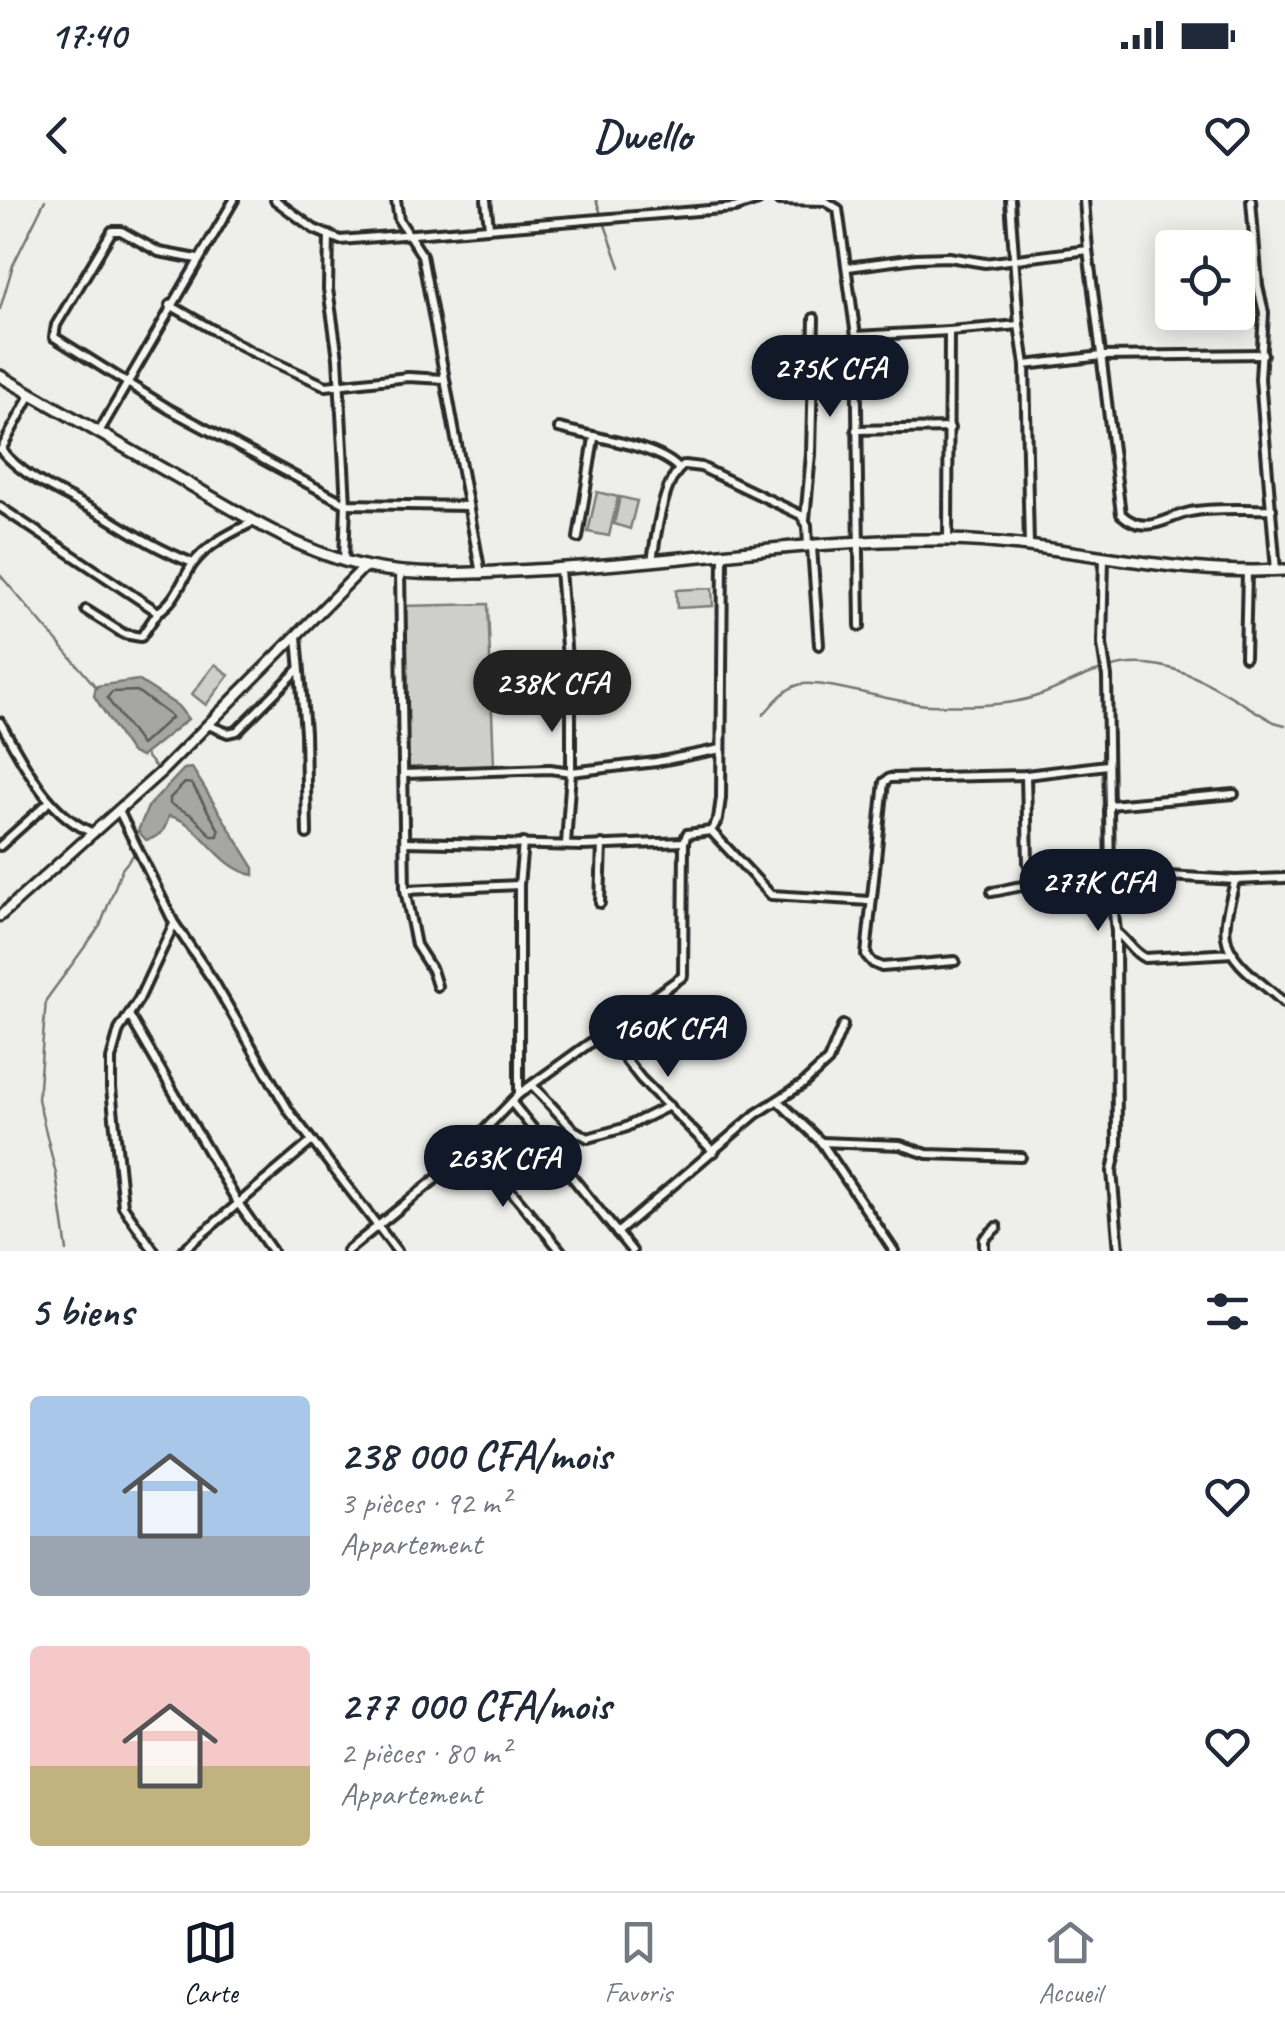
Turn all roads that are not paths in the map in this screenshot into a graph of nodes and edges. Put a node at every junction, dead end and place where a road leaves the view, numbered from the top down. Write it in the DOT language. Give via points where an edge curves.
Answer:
graph roads {
  1 [pos="234,200"];
  2 [pos="275,200"];
  3 [pos="396,200"];
  4 [pos="486,200"];
  5 [pos="695,200"];
  6 [pos="758,200"];
  7 [pos="778,200"];
  8 [pos="1010,200"];
  9 [pos="1084,200"];
  10 [pos="1251,200"];
  11 [pos="696,210"];
  12 [pos="488,227"];
  13 [pos="408,234"];
  14 [pos="329,235"];
  15 [pos="1088,250"];
  16 [pos="196,259"];
  17 [pos="1015,259"];
  18 [pos="848,267"];
  19 [pos="170,305"];
  20 [pos="814,318"];
  21 [pos="1019,324"];
  22 [pos="949,331"];
  23 [pos="856,336"];
  24 [pos="1263,354"];
  25 [pos="1102,356"];
  26 [pos="1026,365"];
  27 [pos="0,376"];
  28 [pos="444,379"];
  29 [pos="125,381"];
  30 [pos="338,384"];
  31 [pos="31,394"];
  32 [pos="560,428"];
  33 [pos="950,428"];
  34 [pos="856,430"];
  35 [pos="98,432"];
  36 [pos="594,438"];
  37 [pos="0,451"];
  38 [pos="678,468"];
  39 [pos="346,504"];
  40 [pos="468,506"];
  41 [pos="0,508"];
  42 [pos="1272,510"];
  43 [pos="805,520"];
  44 [pos="254,521"];
  45 [pos="578,538"];
  46 [pos="948,540"];
  47 [pos="858,543"];
  48 [pos="810,547"];
  49 [pos="1029,548"];
  50 [pos="724,555"];
  51 [pos="1104,558"];
  52 [pos="344,560"];
  53 [pos="652,561"];
  54 [pos="193,563"];
  55 [pos="365,566"];
  56 [pos="560,569"];
  57 [pos="1280,571"];
  58 [pos="400,572"];
  59 [pos="1247,572"];
  60 [pos="481,574"];
  61 [pos="86,610"];
  62 [pos="158,612"];
  63 [pos="860,626"];
  64 [pos="297,634"];
  65 [pos="819,645"];
  66 [pos="1245,656"];
  67 [pos="299,670"];
  68 [pos="0,722"];
  69 [pos="208,725"];
  70 [pos="721,749"];
  71 [pos="1108,765"];
  72 [pos="571,772"];
  73 [pos="404,774"];
  74 [pos="1026,775"];
  75 [pos="1234,794"];
  76 [pos="50,801"];
  77 [pos="1109,804"];
  78 [pos="119,812"];
  79 [pos="711,831"];
  80 [pos="95,834"];
  81 [pos="308,834"];
  82 [pos="404,842"];
  83 [pos="684,842"];
  84 [pos="523,843"];
  85 [pos="566,844"];
  86 [pos="602,844"];
  87 [pos="0,846"];
  88 [pos="1028,863"];
  89 [pos="1110,875"];
  90 [pos="1285,878"];
  91 [pos="1235,880"];
  92 [pos="519,885"];
  93 [pos="405,890"];
  94 [pos="1111,891"];
  95 [pos="992,892"];
  96 [pos="870,901"];
  97 [pos="600,902"];
  98 [pos="0,916"];
  99 [pos="174,923"];
  100 [pos="1116,932"];
  101 [pos="1233,953"];
  102 [pos="955,961"];
  103 [pos="438,986"];
  104 [pos="1285,1004"];
  105 [pos="129,1014"];
  106 [pos="843,1025"];
  107 [pos="599,1034"];
  108 [pos="532,1085"];
  109 [pos="520,1094"];
  110 [pos="778,1101"];
  111 [pos="512,1103"];
  112 [pos="669,1106"];
  113 [pos="311,1142"];
  114 [pos="821,1142"];
  115 [pos="473,1145"];
  116 [pos="714,1152"];
  117 [pos="1020,1157"];
  118 [pos="238,1203"];
  119 [pos="378,1225"];
  120 [pos="997,1227"];
  121 [pos="617,1232"];
  122 [pos="154,1251"];
  123 [pos="182,1251"];
  124 [pos="272,1251"];
  125 [pos="347,1251"];
  126 [pos="397,1251"];
  127 [pos="561,1251"];
  128 [pos="632,1251"];
  129 [pos="894,1251"];
  130 [pos="984,1251"];
  131 [pos="1119,1251"];
  1 -- 16 [label="street"];
  2 -- 14 [label="street"];
  3 -- 13 [label="street"];
  4 -- 12 [label="street"];
  5 -- 11 [label="street"];
  6 -- 11 [label="street"];
  7 -- 18 [label="street" via="836,206"];
  8 -- 17 [label="street"];
  9 -- 15 [label="street"];
  10 -- 24 [label="street"];
  11 -- 12 [label="street"];
  12 -- 13 [label="street"];
  13 -- 14 [label="street" via="340,240"];
  13 -- 28 [label="street" via="422,255"];
  14 -- 30 [label="street"];
  15 -- 17 [label="street"];
  15 -- 25 [label="street"];
  16 -- 19 [label="street"];
  16 -- 29 [label="street" via="160,252 116,229 56,325 58,342"];
  17 -- 18 [label="street" via="916,258"];
  17 -- 21 [label="street"];
  18 -- 23 [label="street"];
  19 -- 29 [label="street"];
  19 -- 30 [label="street" via="303,378"];
  20 -- 43 [label="street"];
  21 -- 22 [label="street"];
  21 -- 26 [label="street"];
  22 -- 23 [label="street"];
  22 -- 33 [label="street"];
  23 -- 34 [label="street"];
  24 -- 25 [label="street"];
  24 -- 42 [label="street"];
  25 -- 26 [label="street"];
  25 -- 42 [label="street" via="1124,518 1153,524 1188,512"];
  26 -- 49 [label="street"];
  27 -- 31 [label="main road"];
  28 -- 30 [label="street"];
  28 -- 40 [label="street"];
  29 -- 35 [label="street"];
  29 -- 39 [label="street"];
  30 -- 39 [label="street"];
  31 -- 35 [label="main road"];
  31 -- 37 [label="street"];
  32 -- 36 [label="street"];
  33 -- 34 [label="street"];
  33 -- 46 [label="street"];
  34 -- 47 [label="street"];
  35 -- 44 [label="main road"];
  36 -- 38 [label="street"];
  36 -- 45 [label="street"];
  37 -- 54 [label="street" via="69,500"];
  38 -- 43 [label="street" via="701,468"];
  38 -- 53 [label="street"];
  39 -- 40 [label="street"];
  39 -- 52 [label="street"];
  40 -- 60 [label="street"];
  41 -- 62 [label="street"];
  42 -- 57 [label="street"];
  43 -- 48 [label="street"];
  44 -- 52 [label="main road"];
  44 -- 54 [label="street"];
  46 -- 47 [label="main road"];
  46 -- 49 [label="main road"];
  47 -- 48 [label="main road"];
  47 -- 63 [label="street"];
  48 -- 50 [label="main road"];
  48 -- 65 [label="street"];
  49 -- 51 [label="main road"];
  50 -- 53 [label="main road"];
  50 -- 70 [label="street"];
  51 -- 59 [label="main road"];
  51 -- 71 [label="street"];
  52 -- 55 [label="main road"];
  53 -- 56 [label="main road"];
  54 -- 62 [label="street"];
  55 -- 58 [label="main road"];
  55 -- 64 [label="street"];
  56 -- 60 [label="main road"];
  56 -- 72 [label="street"];
  57 -- 59 [label="main road"];
  58 -- 60 [label="main road"];
  58 -- 73 [label="street"];
  59 -- 66 [label="street"];
  61 -- 62 [label="street" via="140,637"];
  64 -- 67 [label="street"];
  64 -- 69 [label="street"];
  67 -- 69 [label="street" via="237,731"];
  67 -- 81 [label="street"];
  68 -- 76 [label="street"];
  69 -- 78 [label="street"];
  70 -- 72 [label="street"];
  70 -- 79 [label="street" via="719,812"];
  71 -- 74 [label="street"];
  71 -- 77 [label="street"];
  72 -- 73 [label="street"];
  72 -- 85 [label="street"];
  73 -- 82 [label="street"];
  74 -- 88 [label="street"];
  74 -- 96 [label="street" via="884,782"];
  75 -- 77 [label="street"];
  76 -- 80 [label="street"];
  76 -- 87 [label="street"];
  77 -- 89 [label="street"];
  78 -- 80 [label="street"];
  78 -- 99 [label="street"];
  79 -- 83 [label="street" via="687,834"];
  79 -- 96 [label="street" via="772,895"];
  80 -- 98 [label="street"];
  82 -- 84 [label="street"];
  82 -- 93 [label="street"];
  83 -- 86 [label="street"];
  83 -- 107 [label="street" via="682,976"];
  84 -- 85 [label="street"];
  84 -- 92 [label="street"];
  85 -- 86 [label="street"];
  86 -- 97 [label="street"];
  89 -- 91 [label="street"];
  89 -- 94 [label="street"];
  90 -- 91 [label="street"];
  91 -- 101 [label="street" via="1225,935"];
  92 -- 93 [label="street"];
  92 -- 109 [label="street"];
  93 -- 103 [label="street" via="416,945"];
  94 -- 95 [label="street" via="1036,884"];
  94 -- 100 [label="street"];
  96 -- 102 [label="street" via="866,955 873,963"];
  99 -- 105 [label="street"];
  99 -- 113 [label="street"];
  100 -- 101 [label="street" via="1145,958"];
  100 -- 131 [label="street" via="1112,1171"];
  101 -- 104 [label="street"];
  105 -- 118 [label="street"];
  105 -- 122 [label="street" via="111,1059 121,1190 131,1222"];
  106 -- 110 [label="street" via="828,1061"];
  107 -- 108 [label="street"];
  107 -- 112 [label="street"];
  108 -- 109 [label="street"];
  108 -- 112 [label="street" via="588,1138"];
  109 -- 111 [label="street"];
  110 -- 114 [label="street"];
  110 -- 116 [label="street"];
  111 -- 115 [label="street"];
  111 -- 121 [label="street"];
  112 -- 116 [label="street"];
  113 -- 118 [label="street"];
  113 -- 119 [label="street"];
  114 -- 117 [label="street"];
  114 -- 129 [label="street"];
  115 -- 119 [label="street"];
  115 -- 127 [label="street"];
  116 -- 121 [label="street"];
  118 -- 123 [label="street"];
  118 -- 124 [label="street"];
  119 -- 125 [label="street"];
  119 -- 126 [label="street"];
  120 -- 130 [label="street" via="984,1239"];
  121 -- 128 [label="street"];
}
